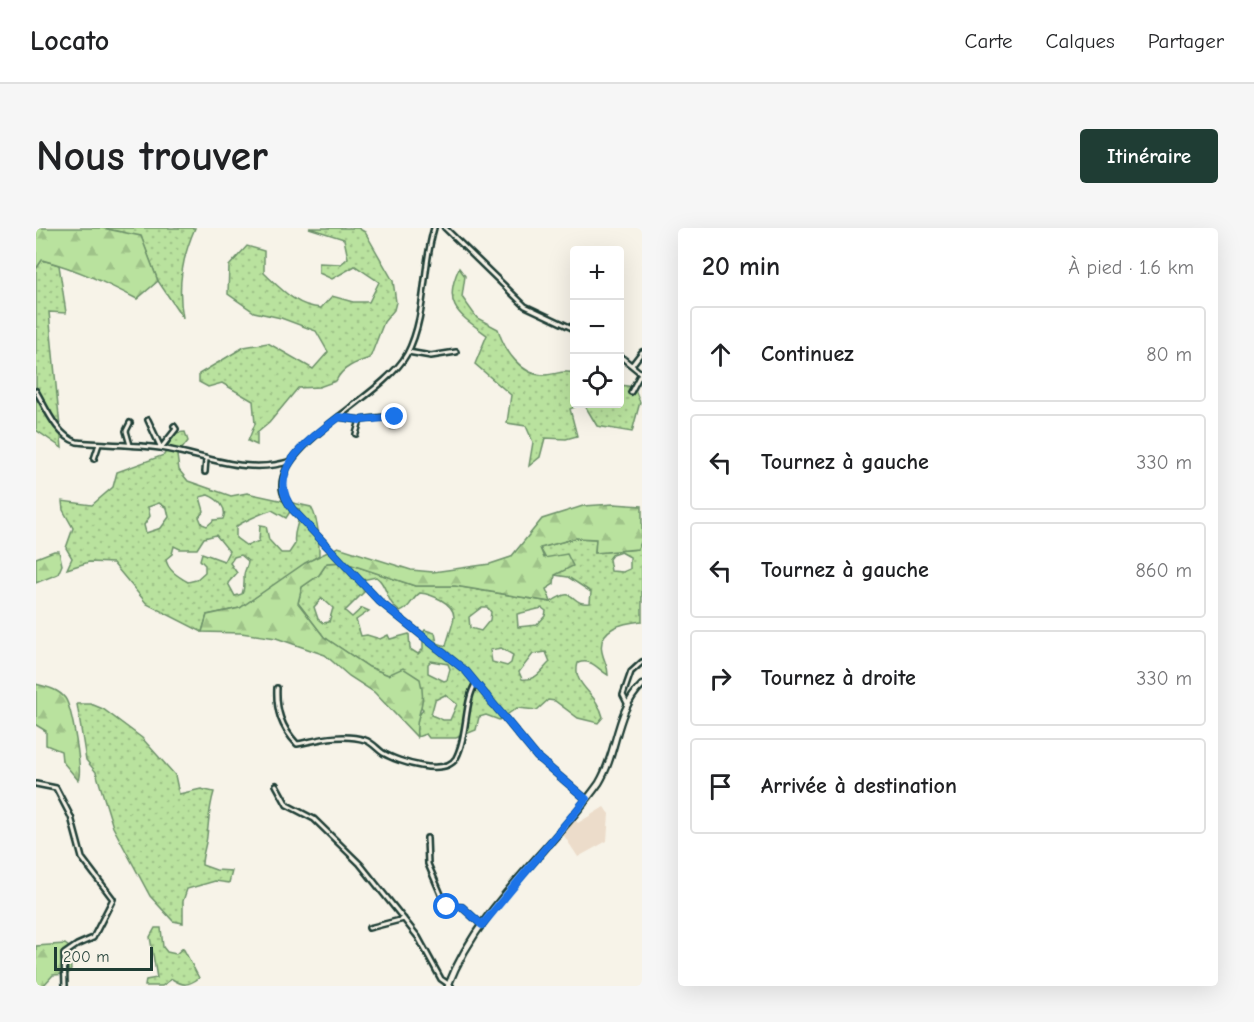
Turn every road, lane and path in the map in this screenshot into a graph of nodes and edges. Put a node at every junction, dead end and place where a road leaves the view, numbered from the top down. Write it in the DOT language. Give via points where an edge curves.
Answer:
graph roads {
  1 [pos="434,228"];
  2 [pos="445,228"];
  3 [pos="570,327"];
  4 [pos="408,352"];
  5 [pos="456,352"];
  6 [pos="642,352"];
  7 [pos="624,359"];
  8 [pos="632,365"];
  9 [pos="642,374"];
  10 [pos="36,391"];
  11 [pos="631,392"];
  12 [pos="339,417"];
  13 [pos="148,420"];
  14 [pos="360,420"];
  15 [pos="130,423"];
  16 [pos="174,426"];
  17 [pos="393,426"];
  18 [pos="356,434"];
  19 [pos="99,444"];
  20 [pos="130,445"];
  21 [pos="161,448"];
  22 [pos="94,459"];
  23 [pos="207,459"];
  24 [pos="291,461"];
  25 [pos="205,472"];
  26 [pos="642,662"];
  27 [pos="476,683"];
  28 [pos="642,685"];
  29 [pos="278,688"];
  30 [pos="627,703"];
  31 [pos="36,784"];
  32 [pos="276,785"];
  33 [pos="586,799"];
  34 [pos="427,838"];
  35 [pos="404,920"];
  36 [pos="482,925"];
  37 [pos="369,928"];
  38 [pos="65,986"];
  39 [pos="449,986"];
  1 -- 4 [label="street"];
  2 -- 3 [label="street" via="525,306"];
  4 -- 5 [label="street" via="431,356"];
  4 -- 12 [label="street" via="393,373"];
  6 -- 8 [label="street"];
  7 -- 8 [label="street"];
  8 -- 9 [label="street"];
  9 -- 11 [label="street"];
  10 -- 19 [label="street" via="69,439"];
  12 -- 14 [label="street"];
  12 -- 24 [label="street"];
  13 -- 21 [label="street"];
  14 -- 17 [label="street" via="393,416"];
  14 -- 18 [label="street"];
  15 -- 20 [label="street" via="126,431"];
  16 -- 21 [label="street" via="176,429"];
  19 -- 20 [label="street"];
  19 -- 22 [label="street"];
  20 -- 21 [label="street"];
  21 -- 23 [label="street"];
  23 -- 24 [label="street" via="258,468"];
  23 -- 25 [label="street"];
  24 -- 27 [label="street" via="282,485 293,510 380,602"];
  26 -- 30 [label="street" via="629,675 623,695"];
  27 -- 29 [label="street" via="455,759 447,766 432,768 392,757 364,740 330,738 295,743 279,715"];
  27 -- 33 [label="street" via="537,757"];
  28 -- 30 [label="main road"];
  30 -- 33 [label="main road" via="609,765"];
  31 -- 38 [label="street" via="56,788 71,817 82,858 113,900 93,938 64,954"];
  32 -- 35 [label="street" via="285,804 314,819 360,864"];
  33 -- 36 [label="main road"];
  34 -- 36 [label="street" via="428,864 446,906 462,907"];
  35 -- 37 [label="street"];
  35 -- 39 [label="street"];
  36 -- 39 [label="main road" via="458,963"];
}
